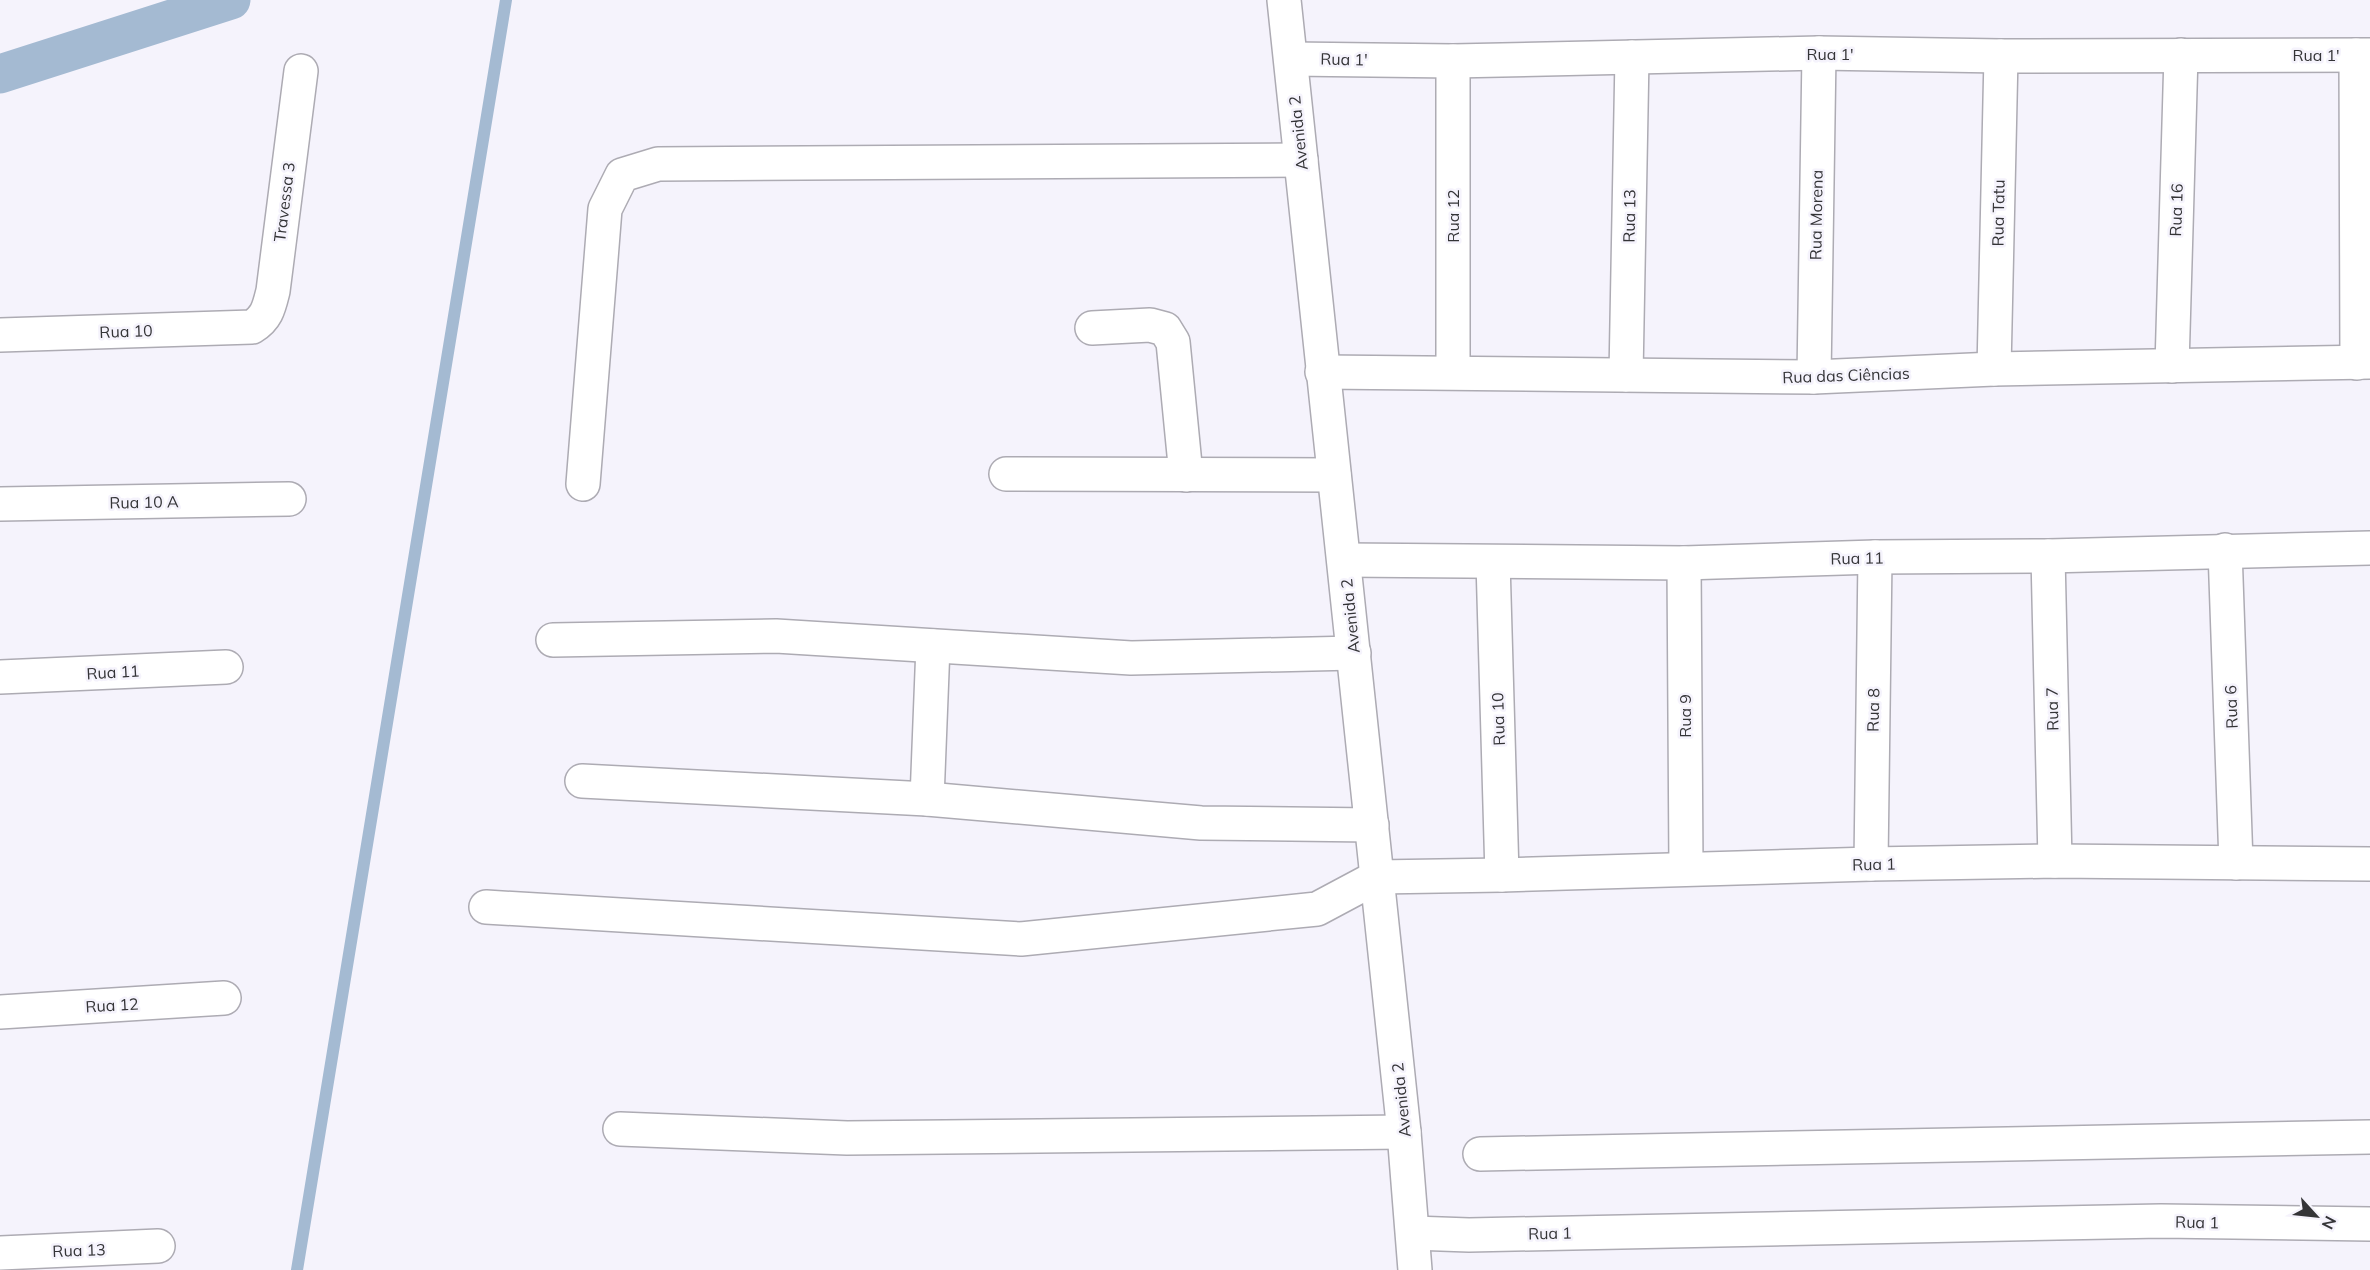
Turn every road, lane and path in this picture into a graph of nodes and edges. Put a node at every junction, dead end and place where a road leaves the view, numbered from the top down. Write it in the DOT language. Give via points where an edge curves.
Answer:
graph roads {
  1 [pos="1284,0"];
  2 [pos="1819,53"];
  3 [pos="2181,55"];
  4 [pos="2363,55"];
  5 [pos="2001,56"];
  6 [pos="1632,57"];
  7 [pos="1291,59"];
  8 [pos="1454,60"];
  9 [pos="301,71"];
  10 [pos="1301,160"];
  11 [pos="252,327"];
  12 [pos="1092,328"];
  13 [pos="0,335"];
  14 [pos="2364,363"];
  15 [pos="2172,366"];
  16 [pos="1994,369"];
  17 [pos="1322,372"];
  18 [pos="1453,372"];
  19 [pos="1626,375"];
  20 [pos="1814,377"];
  21 [pos="1006,474"];
  22 [pos="1186,475"];
  23 [pos="1334,475"];
  24 [pos="583,484"];
  25 [pos="289,499"];
  26 [pos="0,504"];
  27 [pos="2370,548"];
  28 [pos="2225,550"];
  29 [pos="2048,556"];
  30 [pos="1875,557"];
  31 [pos="1344,560"];
  32 [pos="1493,562"];
  33 [pos="1684,563"];
  34 [pos="553,640"];
  35 [pos="933,646"];
  36 [pos="1354,653"];
  37 [pos="226,667"];
  38 [pos="0,677"];
  39 [pos="582,782"];
  40 [pos="927,799"];
  41 [pos="1372,825"];
  42 [pos="2055,861"];
  43 [pos="2236,863"];
  44 [pos="1871,864"];
  45 [pos="2370,864"];
  46 [pos="1686,868"];
  47 [pos="1502,876"];
  48 [pos="1377,877"];
  49 [pos="486,907"];
  50 [pos="224,998"];
  51 [pos="0,1012"];
  52 [pos="620,1129"];
  53 [pos="1404,1132"];
  54 [pos="2370,1137"];
  55 [pos="1480,1154"];
  56 [pos="2370,1224"];
  57 [pos="1413,1233"];
  58 [pos="158,1246"];
  59 [pos="0,1253"];
  60 [pos="1415,1270"];
  1 -- 7 [label="street, Avenida 2"];
  2 -- 5 [label="street, Rua 1'"];
  2 -- 6 [label="street, Rua 1'"];
  2 -- 20 [label="street, Rua Morena"];
  3 -- 4 [label="street, Rua 1'"];
  3 -- 5 [label="street, Rua 1'"];
  3 -- 15 [label="street, Rua 16"];
  4 -- 14 [label="street"];
  5 -- 16 [label="street, Rua Tatu"];
  6 -- 8 [label="street, Rua 1'"];
  6 -- 19 [label="street, Rua 13"];
  7 -- 8 [label="street, Rua 1'"];
  7 -- 10 [label="street, Avenida 2"];
  8 -- 18 [label="street, Rua 12"];
  9 -- 11 [label="street, Travessa 3" via="273,291 262,321"];
  10 -- 17 [label="street, Avenida 2"];
  10 -- 24 [label="street" via="658,164 622,175 604,209"];
  11 -- 13 [label="street, Rua 10"];
  12 -- 22 [label="street" via="1150,325 1166,329 1173,342"];
  14 -- 15 [label="street, Rua das Ciências"];
  15 -- 16 [label="street, Rua das Ciências"];
  16 -- 20 [label="street, Rua das Ciências"];
  17 -- 18 [label="street, Rua das Ciências"];
  17 -- 23 [label="street, Avenida 2"];
  18 -- 19 [label="street, Rua das Ciências"];
  19 -- 20 [label="street, Rua das Ciências"];
  21 -- 22 [label="street"];
  22 -- 23 [label="street"];
  23 -- 31 [label="street, Avenida 2"];
  25 -- 26 [label="street, Rua 10 A"];
  27 -- 28 [label="street, Rua 11"];
  28 -- 29 [label="street, Rua 11"];
  28 -- 43 [label="street, Rua 6"];
  29 -- 30 [label="street, Rua 11"];
  29 -- 42 [label="street, Rua 7"];
  30 -- 33 [label="street, Rua 11"];
  30 -- 44 [label="street, Rua 8"];
  31 -- 32 [label="street, Rua 11"];
  31 -- 36 [label="street, Avenida 2"];
  32 -- 33 [label="street, Rua 11"];
  32 -- 47 [label="street, Rua 10"];
  33 -- 46 [label="street, Rua 9"];
  34 -- 35 [label="street" via="776,636"];
  35 -- 36 [label="street" via="1131,658"];
  35 -- 40 [label="street"];
  36 -- 41 [label="street, Avenida 2"];
  37 -- 38 [label="street, Rua 11"];
  39 -- 40 [label="street"];
  40 -- 41 [label="street" via="1201,823"];
  41 -- 48 [label="street, Avenida 2"];
  42 -- 43 [label="street, Rua 1"];
  42 -- 44 [label="street, Rua 1"];
  43 -- 45 [label="street, Rua 1"];
  44 -- 46 [label="street, Rua 1"];
  46 -- 47 [label="street, Rua 1"];
  47 -- 48 [label="street, Rua 1"];
  48 -- 49 [label="street" via="1317,909 1021,939"];
  48 -- 53 [label="street, Avenida 2"];
  50 -- 51 [label="street, Rua 12"];
  52 -- 53 [label="street" via="847,1138"];
  53 -- 57 [label="street, Avenida 2"];
  54 -- 55 [label="street"];
  56 -- 57 [label="street, Rua 1" via="2162,1221 1481,1235"];
  57 -- 60 [label="street, Avenida 2"];
  58 -- 59 [label="street, Rua 13"];
}
